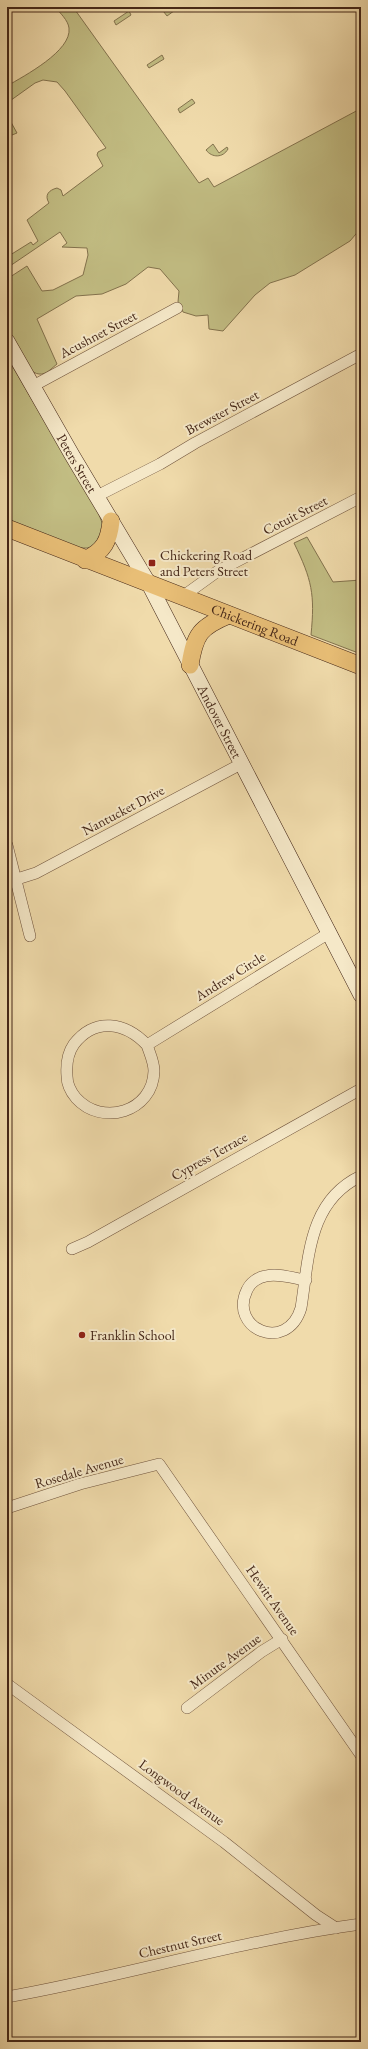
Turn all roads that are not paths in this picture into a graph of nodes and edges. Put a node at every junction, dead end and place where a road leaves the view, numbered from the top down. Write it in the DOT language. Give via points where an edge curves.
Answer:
graph roads {
  1 [pos="177,308"];
  2 [pos="7,341"];
  3 [pos="361,354"];
  4 [pos="33,386"];
  5 [pos="97,496"];
  6 [pos="361,497"];
  7 [pos="111,521"];
  8 [pos="7,528"];
  9 [pos="86,560"];
  10 [pos="149,584"];
  11 [pos="182,597"];
  12 [pos="230,615"];
  13 [pos="190,665"];
  14 [pos="361,666"];
  15 [pos="241,764"];
  16 [pos="7,846"];
  17 [pos="16,879"];
  18 [pos="329,933"];
  19 [pos="30,936"];
  20 [pos="361,995"];
  21 [pos="146,1045"];
  22 [pos="361,1089"];
  23 [pos="361,1176"];
  24 [pos="72,1249"];
  25 [pos="306,1280"];
  26 [pos="159,1464"];
  27 [pos="7,1508"];
  28 [pos="282,1639"];
  29 [pos="7,1684"];
  30 [pos="187,1708"];
  31 [pos="361,1755"];
  32 [pos="361,1924"];
  33 [pos="336,1928"];
  34 [pos="7,1998"];
  1 -- 4 [label="street, Acushnet Street"];
  2 -- 4 [label="main road, Peters Street"];
  3 -- 5 [label="street, Brewster Street"];
  4 -- 5 [label="main road, Peters Street"];
  5 -- 7 [label="main road, Peters Street"];
  6 -- 11 [label="street, Cotuit Street" via="218,571"];
  7 -- 9 [label="main road" via="106,545"];
  7 -- 10 [label="main road, Peters Street"];
  8 -- 9 [label="main road"];
  9 -- 10 [label="main road"];
  10 -- 11 [label="main road, Chickering Road"];
  10 -- 13 [label="main road, Andover Street"];
  11 -- 12 [label="main road, Chickering Road"];
  12 -- 13 [label="main road" via="211,622 199,635"];
  12 -- 14 [label="main road, Chickering Road"];
  13 -- 15 [label="main road, Andover Street"];
  15 -- 17 [label="street, Nantucket Drive" via="36,873"];
  15 -- 18 [label="main road, Andover Street"];
  16 -- 17 [label="street"];
  17 -- 19 [label="street"];
  18 -- 20 [label="main road, Andover Street"];
  18 -- 21 [label="street, Andrew Circle"];
  21 -- 21 [label="street" via="152,1058 154,1072 144,1098 134,1107 121,1113 107,1114 94,1111 82,1104 72,1093 67,1079 66,1064 71,1049 80,1037 100,1027 122,1027 136,1034"];
  22 -- 24 [label="street, Cypress Terrace"];
  23 -- 25 [label="street" via="334,1194 324,1208 317,1222"];
  25 -- 25 [label="street" via="301,1308 293,1324 281,1331 268,1333 250,1324 243,1306 244,1296 256,1280 275,1275"];
  26 -- 27 [label="street, Rosedale Avenue" via="80,1484"];
  26 -- 28 [label="street, Hewitt Avenue"];
  28 -- 30 [label="street, Minute Avenue"];
  28 -- 31 [label="street, Hewitt Avenue"];
  29 -- 33 [label="street, Longwood Avenue" via="224,1842"];
  32 -- 33 [label="street, Chestnut Street"];
  33 -- 34 [label="street, Chestnut Street"];
}
